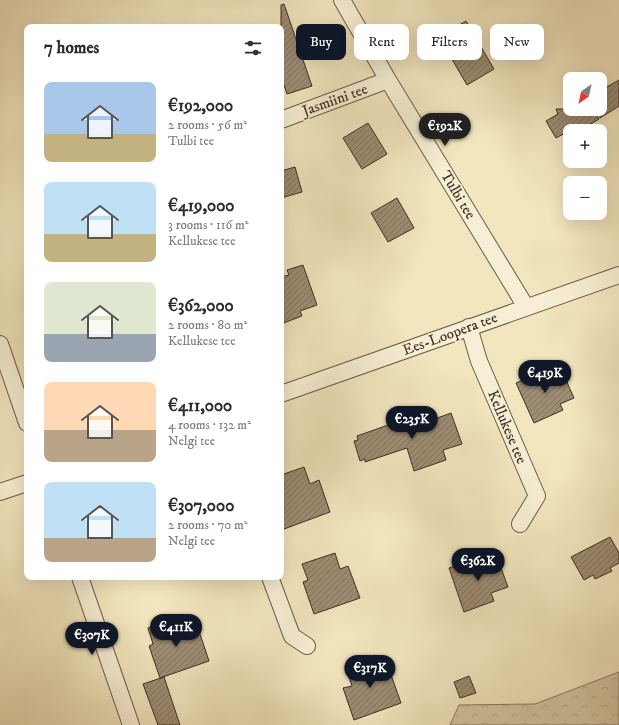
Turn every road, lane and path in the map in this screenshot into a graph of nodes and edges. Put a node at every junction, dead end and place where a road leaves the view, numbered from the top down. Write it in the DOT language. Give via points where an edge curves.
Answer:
graph roads {
  1 [pos="342,0"];
  2 [pos="388,80"];
  3 [pos="284,119"];
  4 [pos="619,275"];
  5 [pos="526,307"];
  6 [pos="469,327"];
  7 [pos="0,344"];
  8 [pos="284,393"];
  9 [pos="24,414"];
  10 [pos="24,483"];
  11 [pos="0,492"];
  12 [pos="520,524"];
  13 [pos="81,580"];
  14 [pos="271,580"];
  15 [pos="307,646"];
  16 [pos="131,725"];
  1 -- 2 [label="street, Tulbi tee"];
  2 -- 3 [label="street, Jasmiini tee"];
  2 -- 5 [label="street, Tulbi tee"];
  4 -- 5 [label="street, Ees-Loopera tee"];
  5 -- 6 [label="street, Ees-Loopera tee"];
  6 -- 8 [label="street, Ees-Loopera tee"];
  6 -- 12 [label="street, Kellukese tee" via="479,361 537,496"];
  7 -- 9 [label="street"];
  10 -- 11 [label="street"];
  13 -- 16 [label="street"];
  14 -- 15 [label="street" via="292,636"];
}
